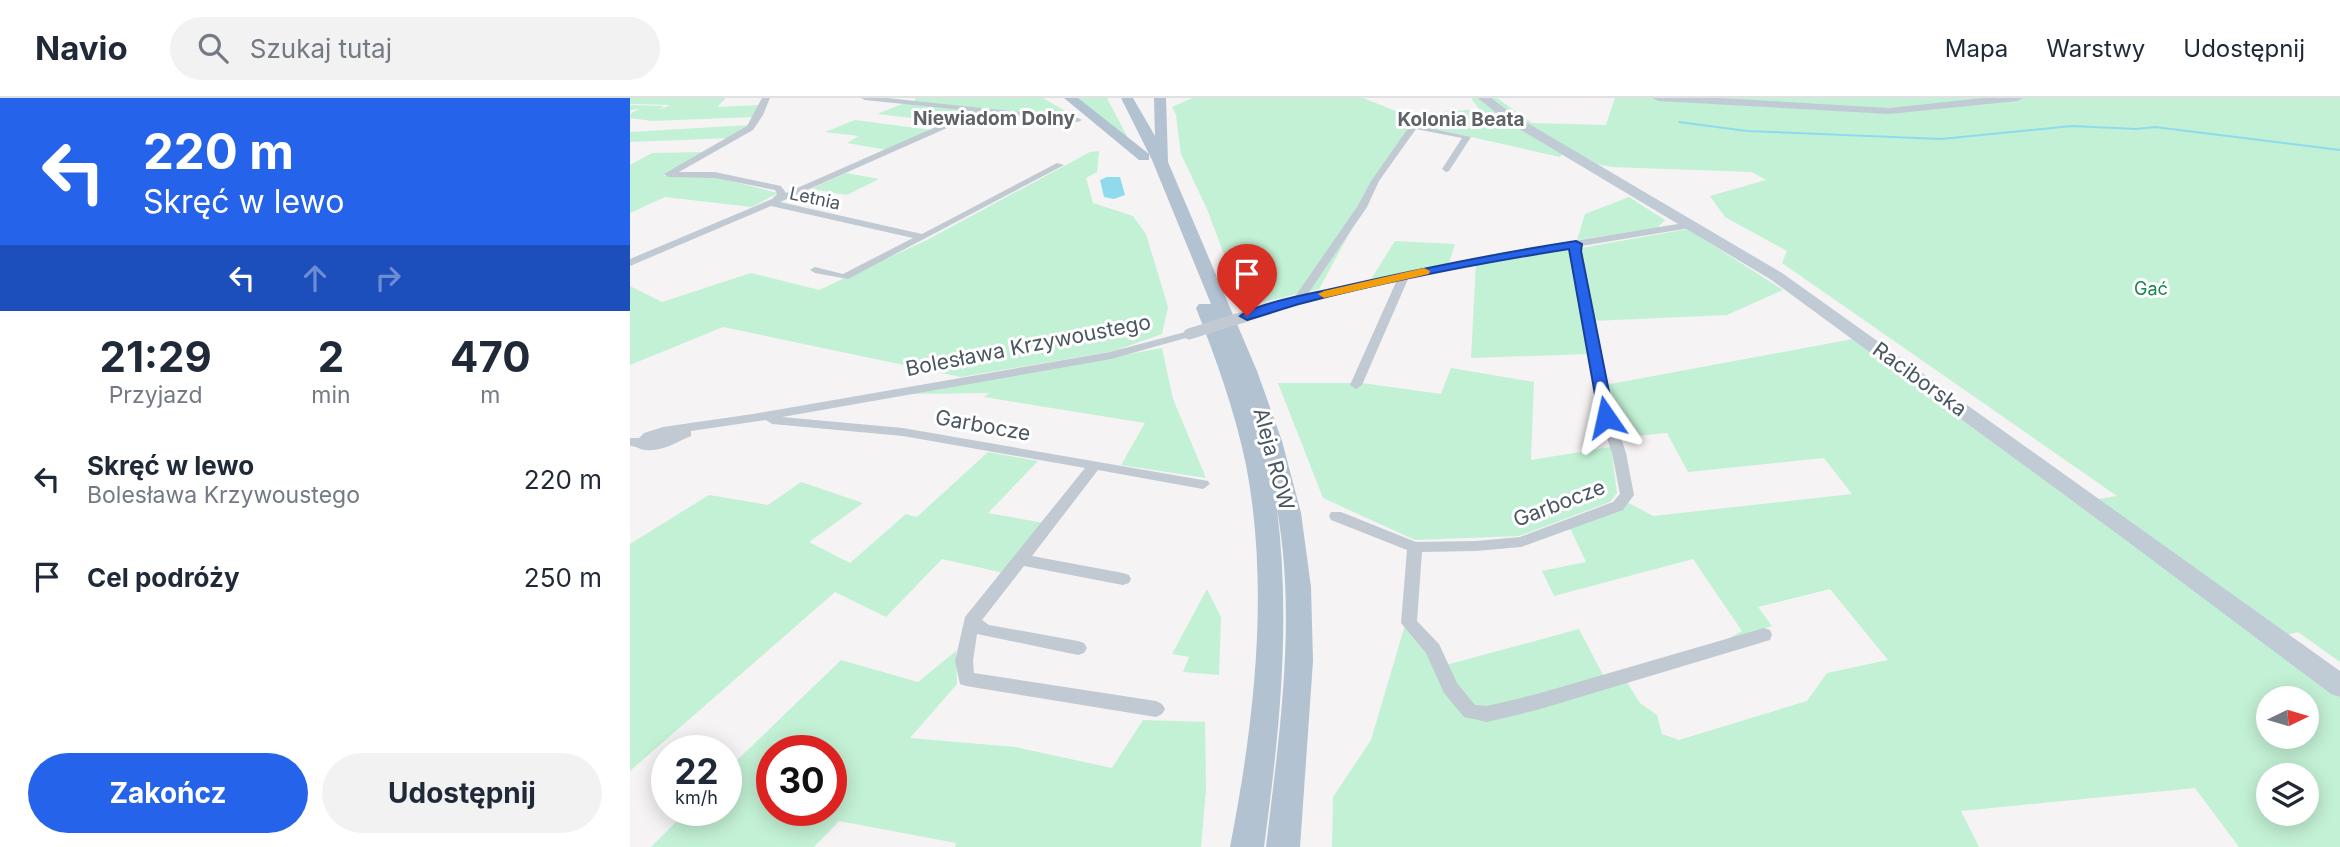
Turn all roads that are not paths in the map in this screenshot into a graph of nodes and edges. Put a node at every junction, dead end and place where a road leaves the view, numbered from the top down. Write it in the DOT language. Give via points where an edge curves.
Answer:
graph roads {
  1 [pos="766,98"];
  2 [pos="865,98"];
  3 [pos="1070,98"];
  4 [pos="1114,98"];
  5 [pos="1127,98"];
  6 [pos="1160,98"];
  7 [pos="1484,98"];
  8 [pos="1658,98"];
  9 [pos="2017,98"];
  10 [pos="982,110"];
  11 [pos="1078,120"];
  12 [pos="1153,160"];
  13 [pos="1060,165"];
  14 [pos="1446,169"];
  15 [pos="775,201"];
  16 [pos="1690,225"];
  17 [pos="923,237"];
  18 [pos="1576,244"];
  19 [pos="630,263"];
  20 [pos="815,270"];
  21 [pos="1404,276"];
  22 [pos="1298,300"];
  23 [pos="1356,385"];
  24 [pos="753,418"];
  25 [pos="640,440"];
  26 [pos="630,452"];
  27 [pos="1094,466"];
  28 [pos="1203,484"];
  29 [pos="1336,516"];
  30 [pos="1415,547"];
  31 [pos="1019,559"];
  32 [pos="1123,579"];
  33 [pos="971,622"];
  34 [pos="1764,635"];
  35 [pos="1078,648"];
  36 [pos="2340,686"];
  37 [pos="1156,709"];
  38 [pos="1247,847"];
  39 [pos="1283,847"];
  1 -- 15 [label="street" via="750,128 668,174 715,175 778,188 782,194"];
  2 -- 10 [label="street, Letnia"];
  3 -- 12 [label="main road"];
  4 -- 12 [label="main road, Aleja ROW"];
  5 -- 12 [label="main road, Aleja ROW"];
  6 -- 12 [label="main road"];
  7 -- 16 [label="main road, Raciborska"];
  8 -- 9 [label="main road" via="1889,111"];
  10 -- 11 [label="street, Letnia"];
  10 -- 15 [label="street, Letnia"];
  12 -- 38 [label="main road, Aleja ROW" via="1244,411 1267,526 1268,687"];
  12 -- 39 [label="main road, Aleja ROW" via="1263,412 1288,502 1298,634"];
  13 -- 17 [label="street"];
  14 -- 22 [label="street" via="1467,137 1415,125"];
  15 -- 17 [label="street, Letnia" via="775,205"];
  15 -- 19 [label="street"];
  16 -- 18 [label="street, Bolesława Krzywoustego"];
  16 -- 36 [label="main road, Raciborska" via="1810,300"];
  17 -- 20 [label="street" via="844,277"];
  18 -- 21 [label="street, Bolesława Krzywoustego"];
  18 -- 30 [label="street, Garbocze" via="1606,417 1627,495 1618,506 1521,542"];
  21 -- 22 [label="street, Bolesława Krzywoustego"];
  21 -- 23 [label="street"];
  22 -- 24 [label="street, Bolesława Krzywoustego, bridge" via="1111,355"];
  24 -- 25 [label="street, Bolesława Krzywoustego" via="700,426 671,435 657,446"];
  24 -- 27 [label="street, Garbocze" via="903,432"];
  25 -- 26 [label="street, Bolesława Krzywoustego"];
  27 -- 28 [label="street, Garbocze"];
  27 -- 31 [label="street"];
  29 -- 30 [label="street, Garbocze"];
  30 -- 34 [label="street" via="1409,622 1433,649 1450,688 1470,712 1487,714 1537,702"];
  31 -- 32 [label="street"];
  31 -- 33 [label="street"];
  33 -- 35 [label="street" via="985,631"];
  33 -- 37 [label="street" via="964,661 966,679"];
}
